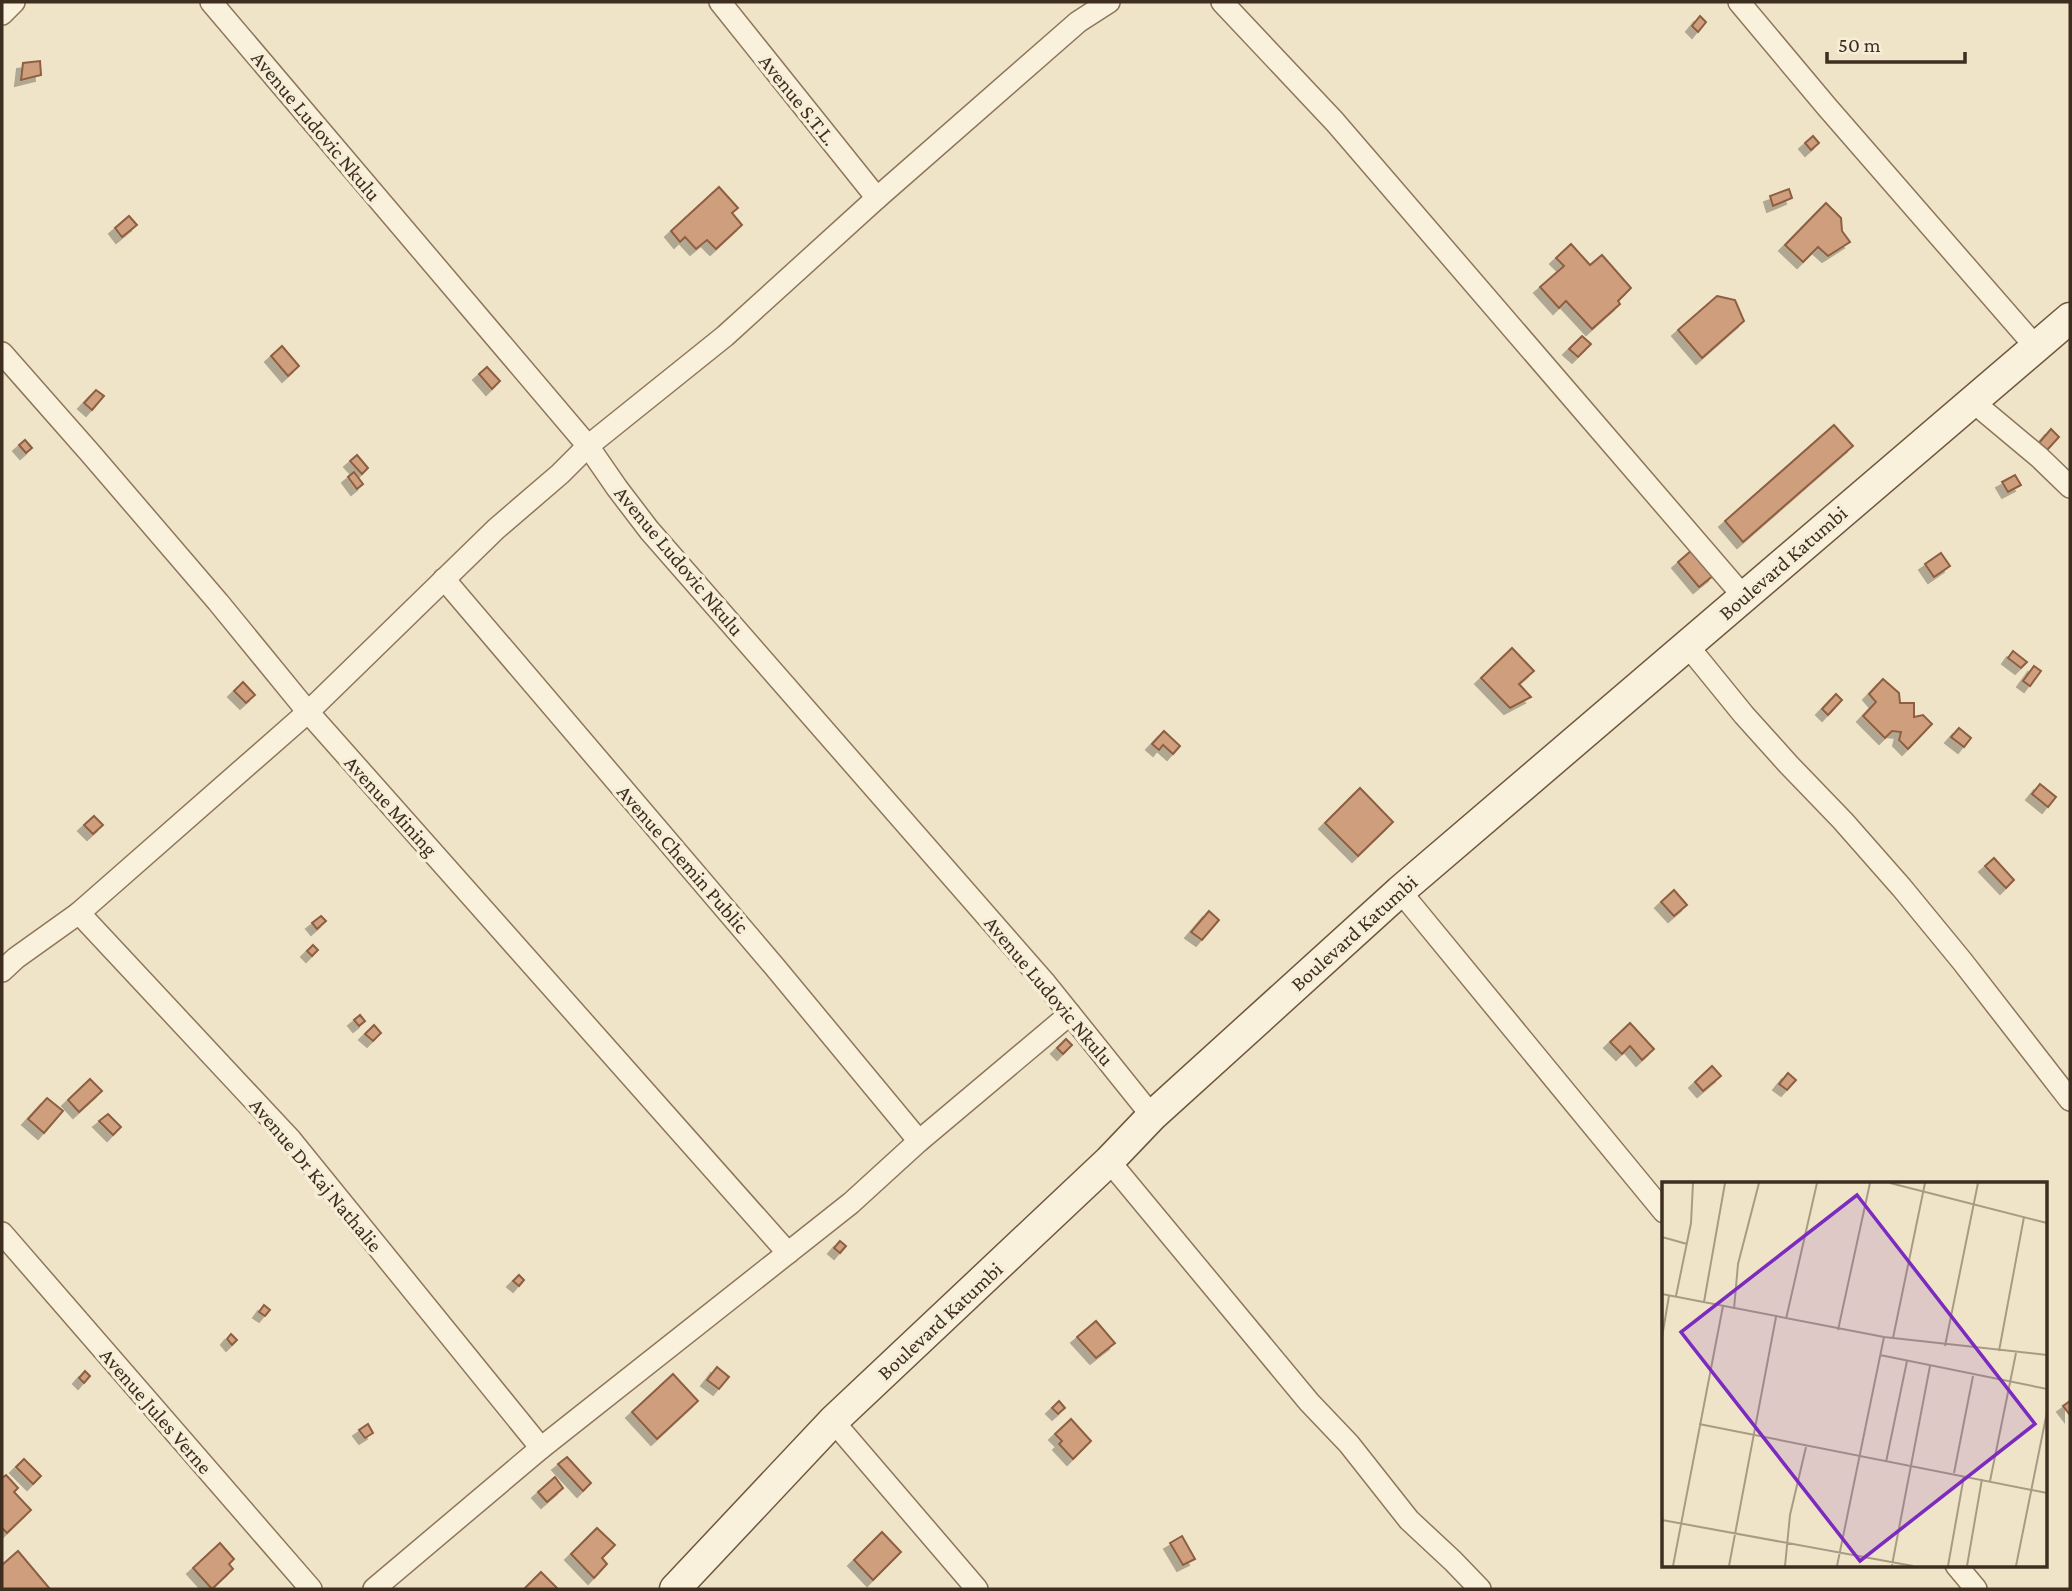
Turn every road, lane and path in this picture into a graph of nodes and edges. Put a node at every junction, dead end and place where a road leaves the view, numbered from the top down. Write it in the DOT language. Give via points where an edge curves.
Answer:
graph roads {
  1 [pos="14,2"];
  2 [pos="211,2"];
  3 [pos="720,2"];
  4 [pos="1109,2"];
  5 [pos="1222,2"];
  6 [pos="1739,2"];
  7 [pos="2,14"];
  8 [pos="877,198"];
  9 [pos="2070,318"];
  10 [pos="2035,345"];
  11 [pos="2,353"];
  12 [pos="1972,401"];
  13 [pos="588,446"];
  14 [pos="2070,488"];
  15 [pos="444,579"];
  16 [pos="1744,597"];
  17 [pos="1688,645"];
  18 [pos="308,712"];
  19 [pos="1400,891"];
  20 [pos="79,913"];
  21 [pos="6,956"];
  22 [pos="1070,1014"];
  23 [pos="2070,1100"];
  24 [pos="1153,1116"];
  25 [pos="919,1141"];
  26 [pos="1109,1161"];
  27 [pos="1662,1210"];
  28 [pos="2,1233"];
  29 [pos="788,1253"];
  30 [pos="833,1421"];
  31 [pos="541,1448"];
  32 [pos="1957,1566"];
  33 [pos="311,1589"];
  34 [pos="374,1589"];
  35 [pos="675,1589"];
  36 [pos="977,1589"];
  37 [pos="1480,1589"];
  38 [pos="1976,1589"];
  1 -- 7 [label="street"];
  2 -- 13 [label="street, Avenue Ludovic Nkulu"];
  3 -- 8 [label="street, Avenue S.T.L."];
  4 -- 8 [label="street" via="1078,22"];
  5 -- 16 [label="street" via="1335,122"];
  6 -- 10 [label="street"];
  8 -- 13 [label="street" via="724,336"];
  9 -- 10 [label="street, Boulevard Katumbi"];
  10 -- 12 [label="street, Boulevard Katumbi"];
  11 -- 18 [label="street, Avenue Mining"];
  12 -- 14 [label="street"];
  12 -- 16 [label="street, Boulevard Katumbi"];
  13 -- 15 [label="street"];
  13 -- 22 [label="street, Avenue Ludovic Nkulu" via="649,530"];
  15 -- 18 [label="street"];
  15 -- 25 [label="street, Avenue Chemin Public"];
  16 -- 17 [label="street, Boulevard Katumbi"];
  17 -- 19 [label="street, Boulevard Katumbi"];
  17 -- 23 [label="street" via="1744,715 1902,888"];
  18 -- 20 [label="street"];
  18 -- 29 [label="street, Avenue Mining"];
  19 -- 24 [label="street, Boulevard Katumbi"];
  19 -- 27 [label="street"];
  20 -- 21 [label="street"];
  20 -- 31 [label="street, Avenue Dr Kaj Nathalie" via="290,1140"];
  22 -- 24 [label="street, Avenue Ludovic Nkulu"];
  22 -- 25 [label="street"];
  24 -- 26 [label="street, Boulevard Katumbi"];
  25 -- 29 [label="street"];
  26 -- 30 [label="street, Boulevard Katumbi"];
  26 -- 37 [label="street" via="1409,1520"];
  28 -- 33 [label="street, Avenue Jules Verne"];
  29 -- 31 [label="street"];
  30 -- 35 [label="street, Boulevard Katumbi"];
  30 -- 36 [label="street"];
  31 -- 34 [label="street"];
  32 -- 38 [label="street"];
}
